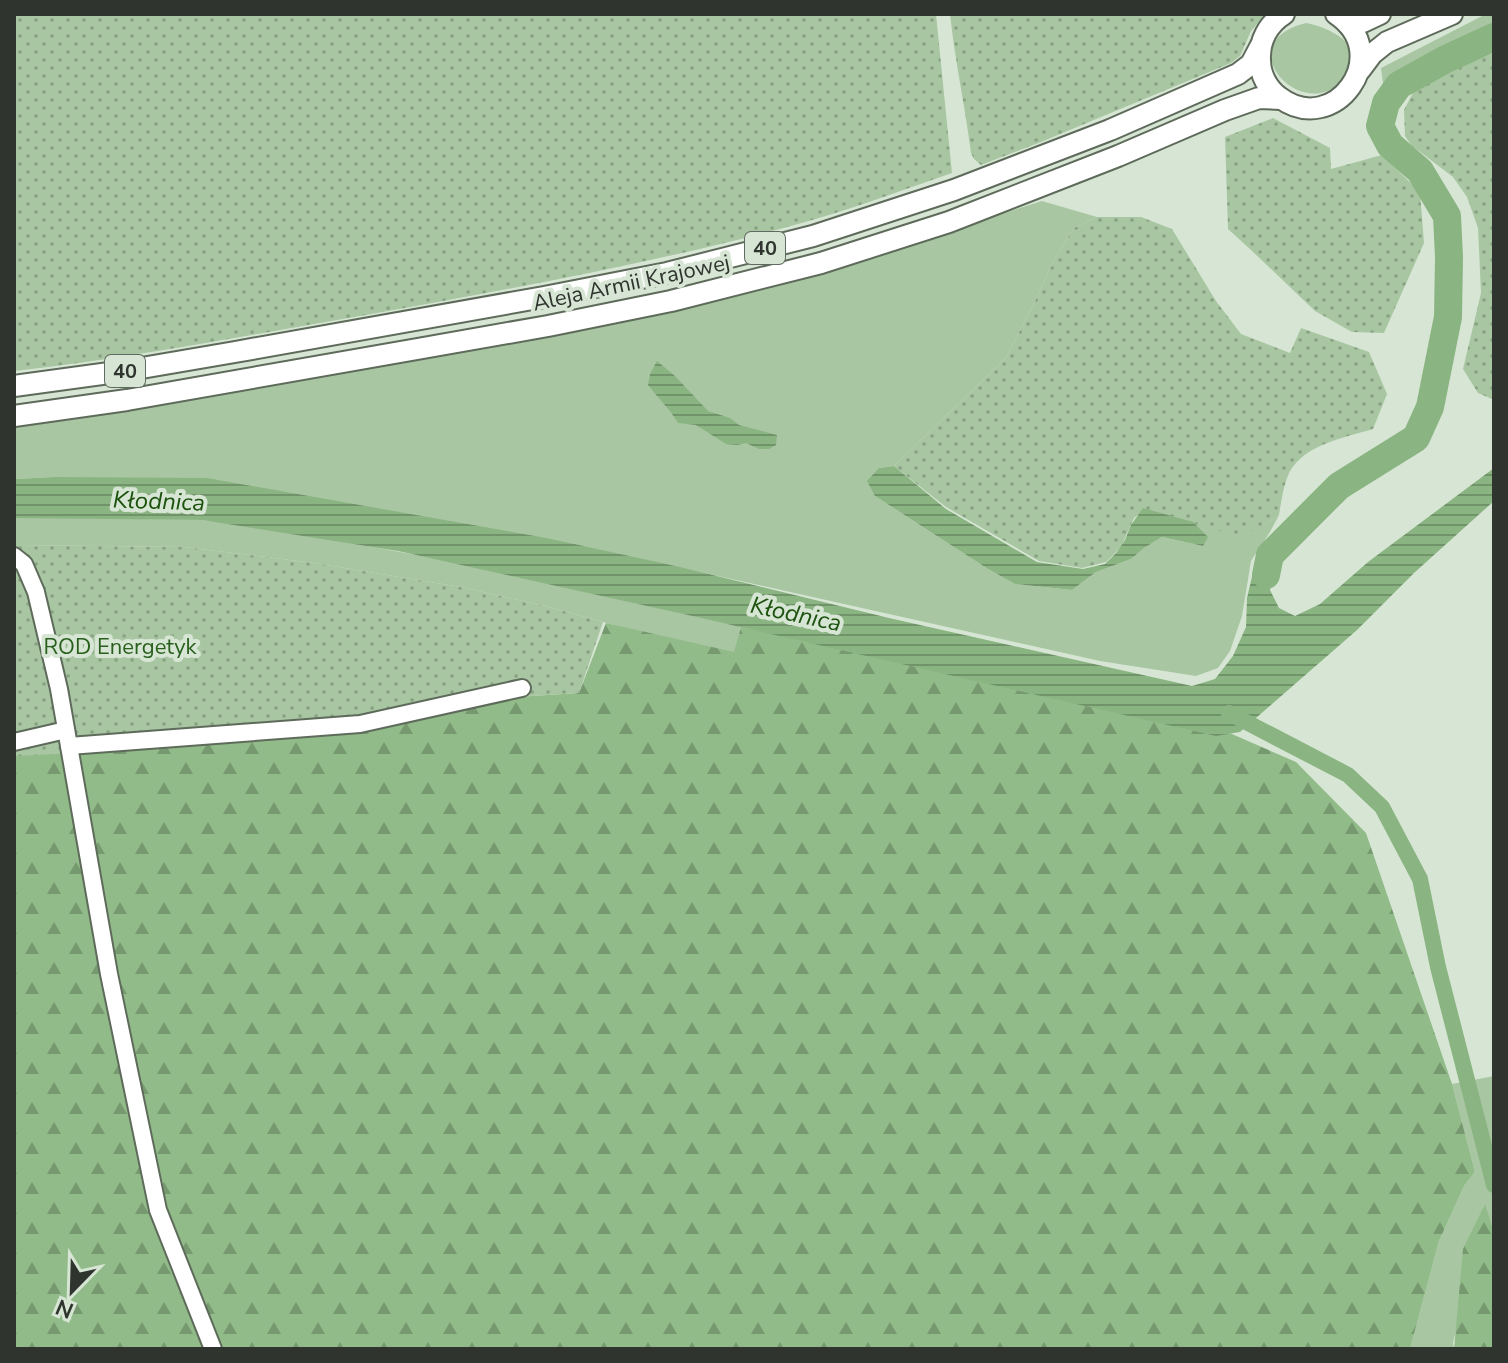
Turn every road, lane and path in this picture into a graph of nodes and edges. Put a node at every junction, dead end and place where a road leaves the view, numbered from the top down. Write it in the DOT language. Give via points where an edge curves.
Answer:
graph roads {
  1 [pos="1284,14"];
  2 [pos="1380,14"];
  3 [pos="1452,14"];
  4 [pos="1342,19"];
  5 [pos="1260,47"];
  6 [pos="1360,70"];
  7 [pos="1281,99"];
  8 [pos="14,386"];
  9 [pos="14,416"];
  10 [pos="14,556"];
  11 [pos="522,688"];
  12 [pos="67,738"];
  13 [pos="14,742"];
  14 [pos="213,1349"];
  1 -- 5 [label="main road, 40"];
  2 -- 4 [label="main road" via="1363,22"];
  3 -- 6 [label="main road, 40" via="1387,42"];
  4 -- 6 [label="main road" via="1360,45"];
  5 -- 7 [label="main road" via="1261,71"];
  5 -- 8 [label="main road, Aleja Armii Krajowej / 40" via="1238,74 1110,130 954,190 813,236 544,297"];
  6 -- 7 [label="main road, 40" via="1348,92 1328,105 1303,108"];
  7 -- 9 [label="main road, Aleja Armii Krajowej / 40" via="1259,98 1225,110 949,222 821,263 671,301"];
  10 -- 12 [label="lane" via="24,564 36,592"];
  11 -- 12 [label="lane" via="360,724"];
  12 -- 13 [label="lane"];
  12 -- 14 [label="lane" via="158,1210"];
}
